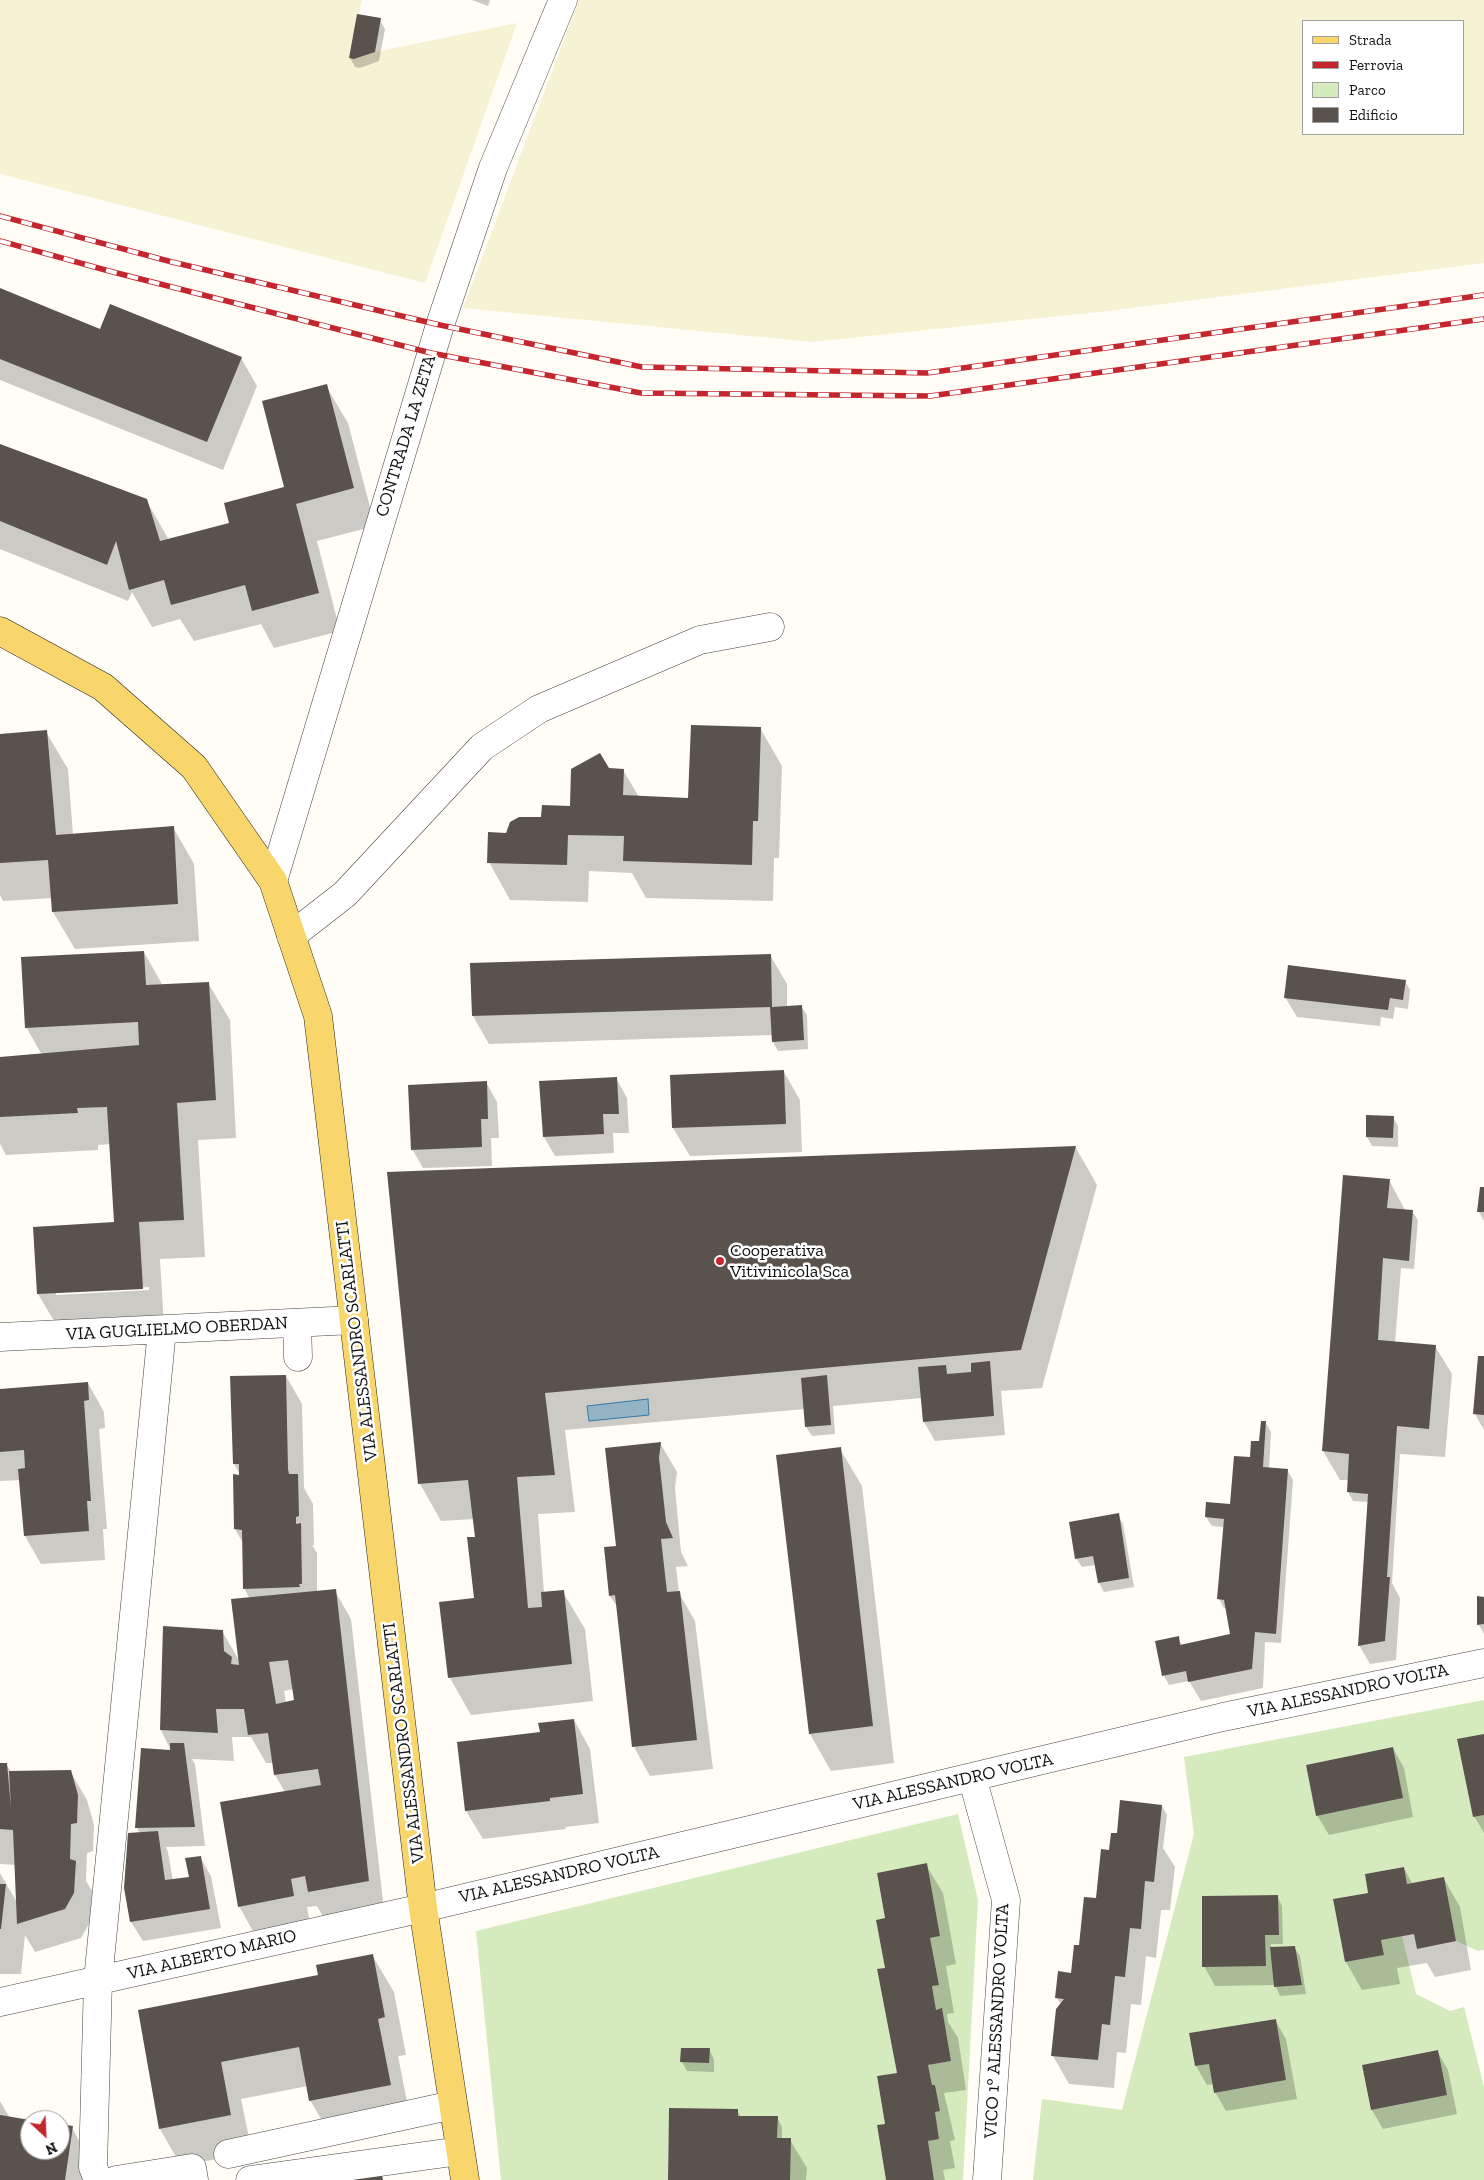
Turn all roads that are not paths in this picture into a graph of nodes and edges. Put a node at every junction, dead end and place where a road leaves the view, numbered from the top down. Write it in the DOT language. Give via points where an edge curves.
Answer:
graph roads {
  1 [pos="563,0"];
  2 [pos="770,627"];
  3 [pos="0,631"];
  4 [pos="273,881"];
  5 [pos="292,936"];
  6 [pos="354,1320"];
  7 [pos="297,1323"];
  8 [pos="162,1330"];
  9 [pos="0,1337"];
  10 [pos="298,1356"];
  11 [pos="1484,1663"];
  12 [pos="972,1777"];
  13 [pos="423,1908"];
  14 [pos="98,1980"];
  15 [pos="0,2002"];
  16 [pos="453,2105"];
  17 [pos="460,2151"];
  18 [pos="228,2154"];
  19 [pos="98,2180"];
  20 [pos="116,2180"];
  21 [pos="194,2180"];
  22 [pos="250,2180"];
  23 [pos="464,2180"];
  24 [pos="988,2180"];
  1 -- 4 [label="street, CONTRADA LA ZETA" via="493,168 440,324"];
  2 -- 5 [label="street" via="700,640 539,709 482,747 345,894"];
  3 -- 4 [label="main road, VIA ALESSANDRO SCARLATTI" via="103,687 194,767"];
  4 -- 5 [label="main road, VIA ALESSANDRO SCARLATTI"];
  5 -- 6 [label="main road, VIA ALESSANDRO SCARLATTI" via="318,1016"];
  6 -- 7 [label="street, VIA GUGLIELMO OBERDAN"];
  6 -- 13 [label="main road, VIA ALESSANDRO SCARLATTI"];
  7 -- 8 [label="street, VIA GUGLIELMO OBERDAN"];
  7 -- 10 [label="street"];
  8 -- 9 [label="street, VIA GUGLIELMO OBERDAN"];
  8 -- 14 [label="street"];
  11 -- 12 [label="street, VIA ALESSANDRO VOLTA" via="1222,1717"];
  12 -- 13 [label="street, VIA ALESSANDRO VOLTA"];
  12 -- 24 [label="street, VICO 1° ALESSANDRO VOLTA" via="1006,1900"];
  13 -- 14 [label="street, VIA ALBERTO MARIO"];
  13 -- 16 [label="main road, VIA ALESSANDRO SCARLATTI"];
  14 -- 15 [label="street, VIA ALBERTO MARIO"];
  14 -- 19 [label="street" via="93,2168"];
  16 -- 17 [label="main road, VIA ALESSANDRO SCARLATTI"];
  16 -- 18 [label="street"];
  17 -- 22 [label="street"];
  17 -- 23 [label="main road, VIA ALESSANDRO SCARLATTI"];
  20 -- 21 [label="street" via="192,2168"];
}
